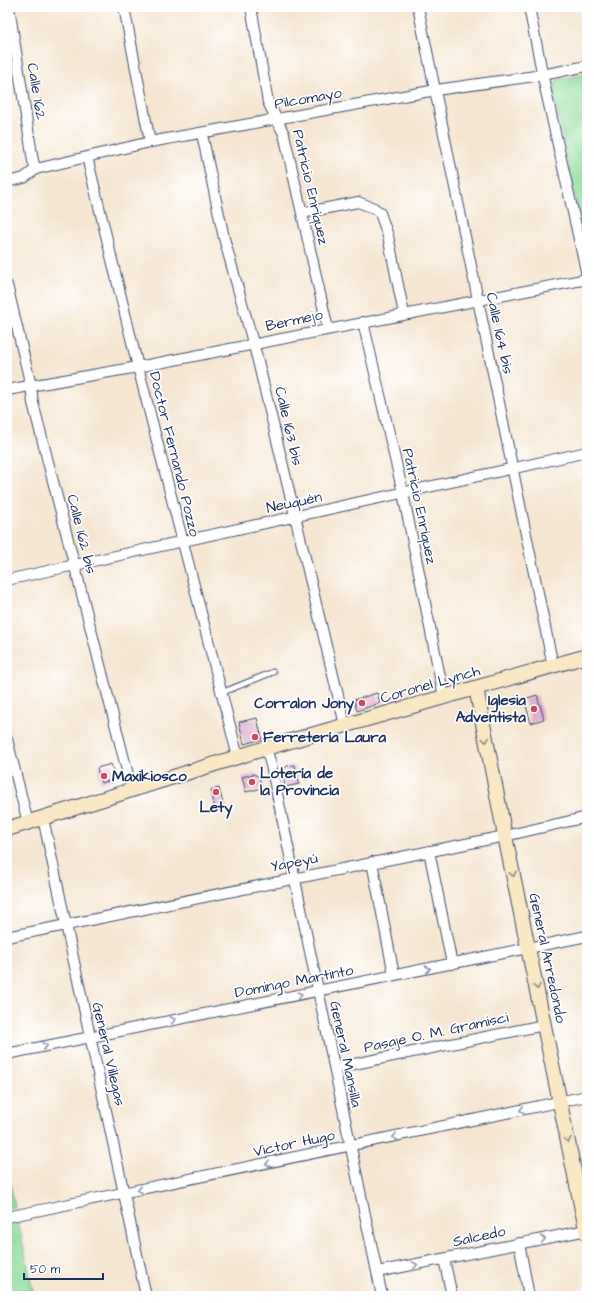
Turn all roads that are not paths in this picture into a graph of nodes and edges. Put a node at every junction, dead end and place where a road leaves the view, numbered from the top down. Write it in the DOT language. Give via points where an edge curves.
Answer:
graph roads {
  1 [pos="9,7"];
  2 [pos="124,7"];
  3 [pos="251,7"];
  4 [pos="418,7"];
  5 [pos="529,7"];
  6 [pos="587,66"];
  7 [pos="542,75"];
  8 [pos="436,90"];
  9 [pos="277,119"];
  10 [pos="202,134"];
  11 [pos="150,142"];
  12 [pos="87,157"];
  13 [pos="36,169"];
  14 [pos="7,182"];
  15 [pos="302,213"];
  16 [pos="587,275"];
  17 [pos="587,279"];
  18 [pos="7,285"];
  19 [pos="477,300"];
  20 [pos="404,314"];
  21 [pos="363,322"];
  22 [pos="328,329"];
  23 [pos="253,344"];
  24 [pos="138,367"];
  25 [pos="31,386"];
  26 [pos="7,390"];
  27 [pos="587,452"];
  28 [pos="513,467"];
  29 [pos="403,493"];
  30 [pos="296,518"];
  31 [pos="182,541"];
  32 [pos="75,566"];
  33 [pos="7,580"];
  34 [pos="587,656"];
  35 [pos="553,666"];
  36 [pos="273,672"];
  37 [pos="476,688"];
  38 [pos="221,693"];
  39 [pos="444,697"];
  40 [pos="345,725"];
  41 [pos="7,739"];
  42 [pos="266,748"];
  43 [pos="238,757"];
  44 [pos="132,790"];
  45 [pos="587,817"];
  46 [pos="43,818"];
  47 [pos="28,823"];
  48 [pos="7,829"];
  49 [pos="505,836"];
  50 [pos="429,851"];
  51 [pos="372,862"];
  52 [pos="294,877"];
  53 [pos="65,925"];
  54 [pos="587,936"];
  55 [pos="7,937"];
  56 [pos="529,949"];
  57 [pos="452,964"];
  58 [pos="394,976"];
  59 [pos="318,992"];
  60 [pos="544,1025"];
  61 [pos="90,1036"];
  62 [pos="7,1054"];
  63 [pos="335,1068"];
  64 [pos="587,1096"];
  65 [pos="560,1102"];
  66 [pos="350,1147"];
  67 [pos="125,1193"];
  68 [pos="7,1217"];
  69 [pos="587,1231"];
  70 [pos="519,1243"];
  71 [pos="444,1259"];
  72 [pos="377,1272"];
  73 [pos="146,1296"];
  74 [pos="382,1296"];
  75 [pos="452,1296"];
  76 [pos="529,1296"];
  1 -- 13 [label="street, Calle 162"];
  2 -- 11 [label="street"];
  3 -- 9 [label="street, Patricio Enríquez" via="268,102"];
  4 -- 8 [label="street, Calle 164 bis"];
  5 -- 7 [label="street"];
  6 -- 7 [label="street, Pilcomayo"];
  7 -- 8 [label="street, Pilcomayo"];
  7 -- 16 [label="street"];
  8 -- 9 [label="street, Pilcomayo"];
  8 -- 19 [label="street, Calle 164 bis"];
  9 -- 10 [label="street, Pilcomayo"];
  9 -- 15 [label="street, Patricio Enríquez" via="284,134"];
  10 -- 11 [label="street, Pilcomayo"];
  10 -- 23 [label="street, Calle 163 bis" via="224,238"];
  11 -- 12 [label="street, Pilcomayo"];
  12 -- 13 [label="street, Pilcomayo"];
  12 -- 24 [label="street, Doctor Fernando Pozzo"];
  13 -- 14 [label="street" via="28,176"];
  15 -- 20 [label="street" via="358,202 380,213 388,236"];
  15 -- 22 [label="street, Patricio Enríquez"];
  17 -- 19 [label="street, Bermejo"];
  18 -- 25 [label="street, Calle 162 bis"];
  19 -- 20 [label="street, Bermejo"];
  19 -- 28 [label="street, Calle 164 bis"];
  20 -- 21 [label="street, Bermejo"];
  21 -- 22 [label="street, Bermejo"];
  21 -- 29 [label="street, Patricio Enríquez"];
  22 -- 23 [label="street, Bermejo"];
  23 -- 24 [label="street, Bermejo"];
  23 -- 30 [label="street, Calle 163 bis"];
  24 -- 25 [label="street, Bermejo"];
  24 -- 31 [label="street, Doctor Fernando Pozzo"];
  25 -- 26 [label="street, Bermejo"];
  25 -- 32 [label="street, Calle 162 bis" via="33,404"];
  27 -- 28 [label="street, Neuquén"];
  28 -- 29 [label="street, Neuquén"];
  28 -- 35 [label="street, Calle 164 bis"];
  29 -- 30 [label="street, Neuquén"];
  29 -- 39 [label="street, Patricio Enríquez"];
  30 -- 31 [label="street, Neuquén"];
  30 -- 40 [label="street, Calle 163 bis"];
  31 -- 32 [label="street, Neuquén"];
  31 -- 38 [label="street, Doctor Fernando Pozzo"];
  32 -- 33 [label="street, Neuquén"];
  32 -- 44 [label="street, Calle 162 bis"];
  34 -- 35 [label="street, Coronel Lynch"];
  35 -- 37 [label="street, Coronel Lynch"];
  36 -- 38 [label="lane"];
  37 -- 39 [label="street, Coronel Lynch"];
  37 -- 49 [label="street, General Arredondo, one-way"];
  38 -- 43 [label="street, Doctor Fernando Pozzo"];
  39 -- 40 [label="street, Coronel Lynch"];
  40 -- 42 [label="street, Coronel Lynch"];
  41 -- 47 [label="street"];
  42 -- 43 [label="street, Coronel Lynch"];
  42 -- 52 [label="street, General Mansilla"];
  43 -- 44 [label="street, Coronel Lynch"];
  44 -- 46 [label="street, Coronel Lynch"];
  45 -- 49 [label="street, Yapeyú"];
  46 -- 47 [label="street, Coronel Lynch"];
  46 -- 53 [label="street, General Villegas"];
  47 -- 48 [label="street, Coronel Lynch"];
  49 -- 50 [label="street, Yapeyú"];
  49 -- 56 [label="street, General Arredondo, one-way"];
  50 -- 51 [label="street, Yapeyú"];
  50 -- 57 [label="street"];
  51 -- 52 [label="street, Yapeyú"];
  51 -- 58 [label="street"];
  52 -- 53 [label="street, Yapeyú"];
  52 -- 59 [label="street, General Mansilla"];
  53 -- 55 [label="street, Yapeyú"];
  53 -- 61 [label="street, General Villegas"];
  54 -- 56 [label="street, Domingo Martinto"];
  56 -- 57 [label="street, Domingo Martinto"];
  56 -- 60 [label="street, General Arredondo, one-way"];
  58 -- 57 [label="street, Domingo Martinto, one-way"];
  58 -- 59 [label="street, Domingo Martinto"];
  61 -- 59 [label="street, Domingo Martinto, one-way"];
  59 -- 63 [label="street, General Mansilla"];
  60 -- 63 [label="street, Pasaje O. M. Gramisci"];
  60 -- 65 [label="street, General Arredondo"];
  62 -- 61 [label="street, Domingo Martinto, one-way"];
  61 -- 67 [label="street, General Villegas"];
  63 -- 66 [label="street, General Mansilla"];
  64 -- 65 [label="street, Victor Hugo"];
  65 -- 66 [label="street, Victor Hugo, one-way"];
  65 -- 69 [label="street, General Arredondo, one-way"];
  66 -- 67 [label="street, Victor Hugo, one-way"];
  66 -- 72 [label="street, General Mansilla"];
  67 -- 68 [label="street, Victor Hugo"];
  67 -- 73 [label="street, General Villegas"];
  70 -- 69 [label="street, Salcedo, one-way"];
  70 -- 71 [label="street, Salcedo"];
  70 -- 76 [label="street"];
  72 -- 71 [label="street, Salcedo, one-way"];
  71 -- 75 [label="street"];
  72 -- 74 [label="street, General Mansilla"];
}
